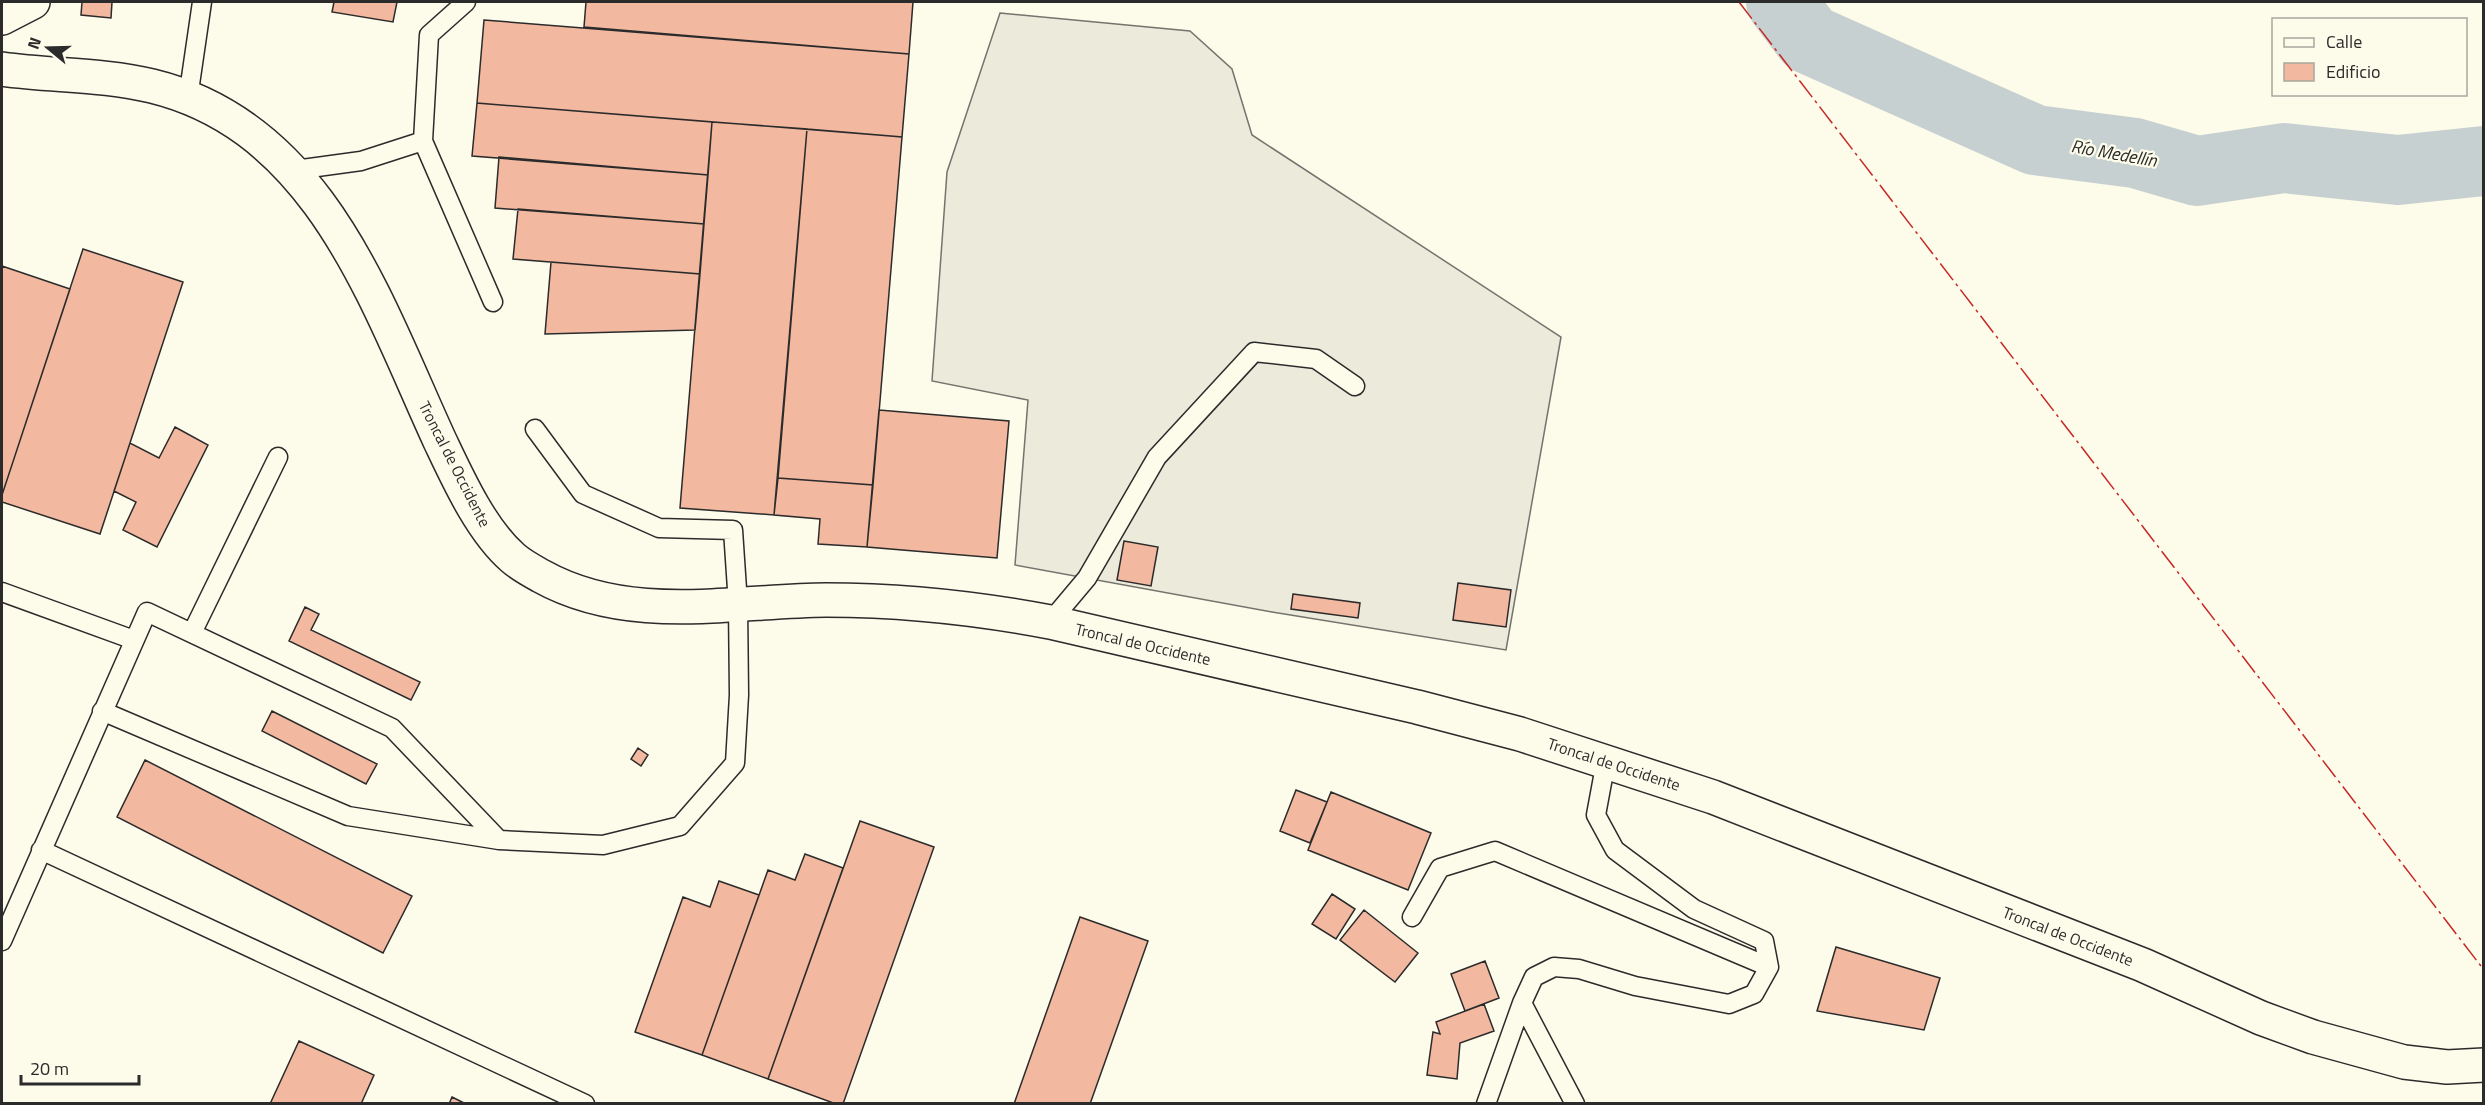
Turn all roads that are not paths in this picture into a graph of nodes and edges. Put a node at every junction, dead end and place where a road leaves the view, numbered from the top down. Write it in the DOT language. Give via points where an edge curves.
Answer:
graph roads {
  1 [pos="33,2"];
  2 [pos="202,2"];
  3 [pos="466,2"];
  4 [pos="2,18"];
  5 [pos="2,69"];
  6 [pos="188,98"];
  7 [pos="423,141"];
  8 [pos="295,170"];
  9 [pos="493,302"];
  10 [pos="1355,386"];
  11 [pos="535,429"];
  12 [pos="278,457"];
  13 [pos="2,592"];
  14 [pos="738,604"];
  15 [pos="1050,622"];
  16 [pos="192,633"];
  17 [pos="134,640"];
  18 [pos="102,711"];
  19 [pos="1606,760"];
  20 [pos="499,840"];
  21 [pos="41,850"];
  22 [pos="1412,917"];
  23 [pos="2,941"];
  24 [pos="1769,967"];
  25 [pos="1522,1003"];
  26 [pos="2484,1065"];
  27 [pos="585,1104"];
  28 [pos="1486,1104"];
  29 [pos="1575,1104"];
  1 -- 4 [label="main road"];
  2 -- 6 [label="lane"];
  3 -- 7 [label="lane" via="429,35"];
  5 -- 6 [label="main road, Troncal de Occidente" via="120,79"];
  6 -- 8 [label="main road, Troncal de Occidente" via="224,115"];
  7 -- 8 [label="lane" via="361,162"];
  7 -- 9 [label="lane"];
  8 -- 14 [label="main road, Troncal de Occidente" via="353,252 454,470 490,533 514,560 599,600 675,608"];
  10 -- 15 [label="lane" via="1316,359 1254,352 1156,458 1087,578"];
  11 -- 14 [label="lane" via="582,494 659,528 733,530"];
  12 -- 16 [label="lane"];
  13 -- 17 [label="lane"];
  14 -- 15 [label="main road, Troncal de Occidente" via="880,602 989,611"];
  14 -- 20 [label="lane" via="735,763 680,826 603,845"];
  15 -- 19 [label="main road, Troncal de Occidente" via="1417,706"];
  16 -- 17 [label="lane" via="147,612"];
  16 -- 20 [label="lane" via="392,729"];
  17 -- 18 [label="lane"];
  18 -- 20 [label="lane" via="348,816"];
  18 -- 21 [label="lane"];
  19 -- 24 [label="lane" via="1596,815 1615,850 1694,909 1764,941"];
  19 -- 26 [label="main road, Troncal de Occidente" via="1724,801 2143,965 2261,1018 2404,1062 2447,1067"];
  21 -- 23 [label="lane"];
  21 -- 27 [label="lane"];
  22 -- 24 [label="lane" via="1440,868 1495,850"];
  24 -- 25 [label="lane" via="1754,994 1729,1004 1635,986 1579,969 1554,967 1534,977"];
  25 -- 28 [label="lane"];
  25 -- 29 [label="lane"];
}
